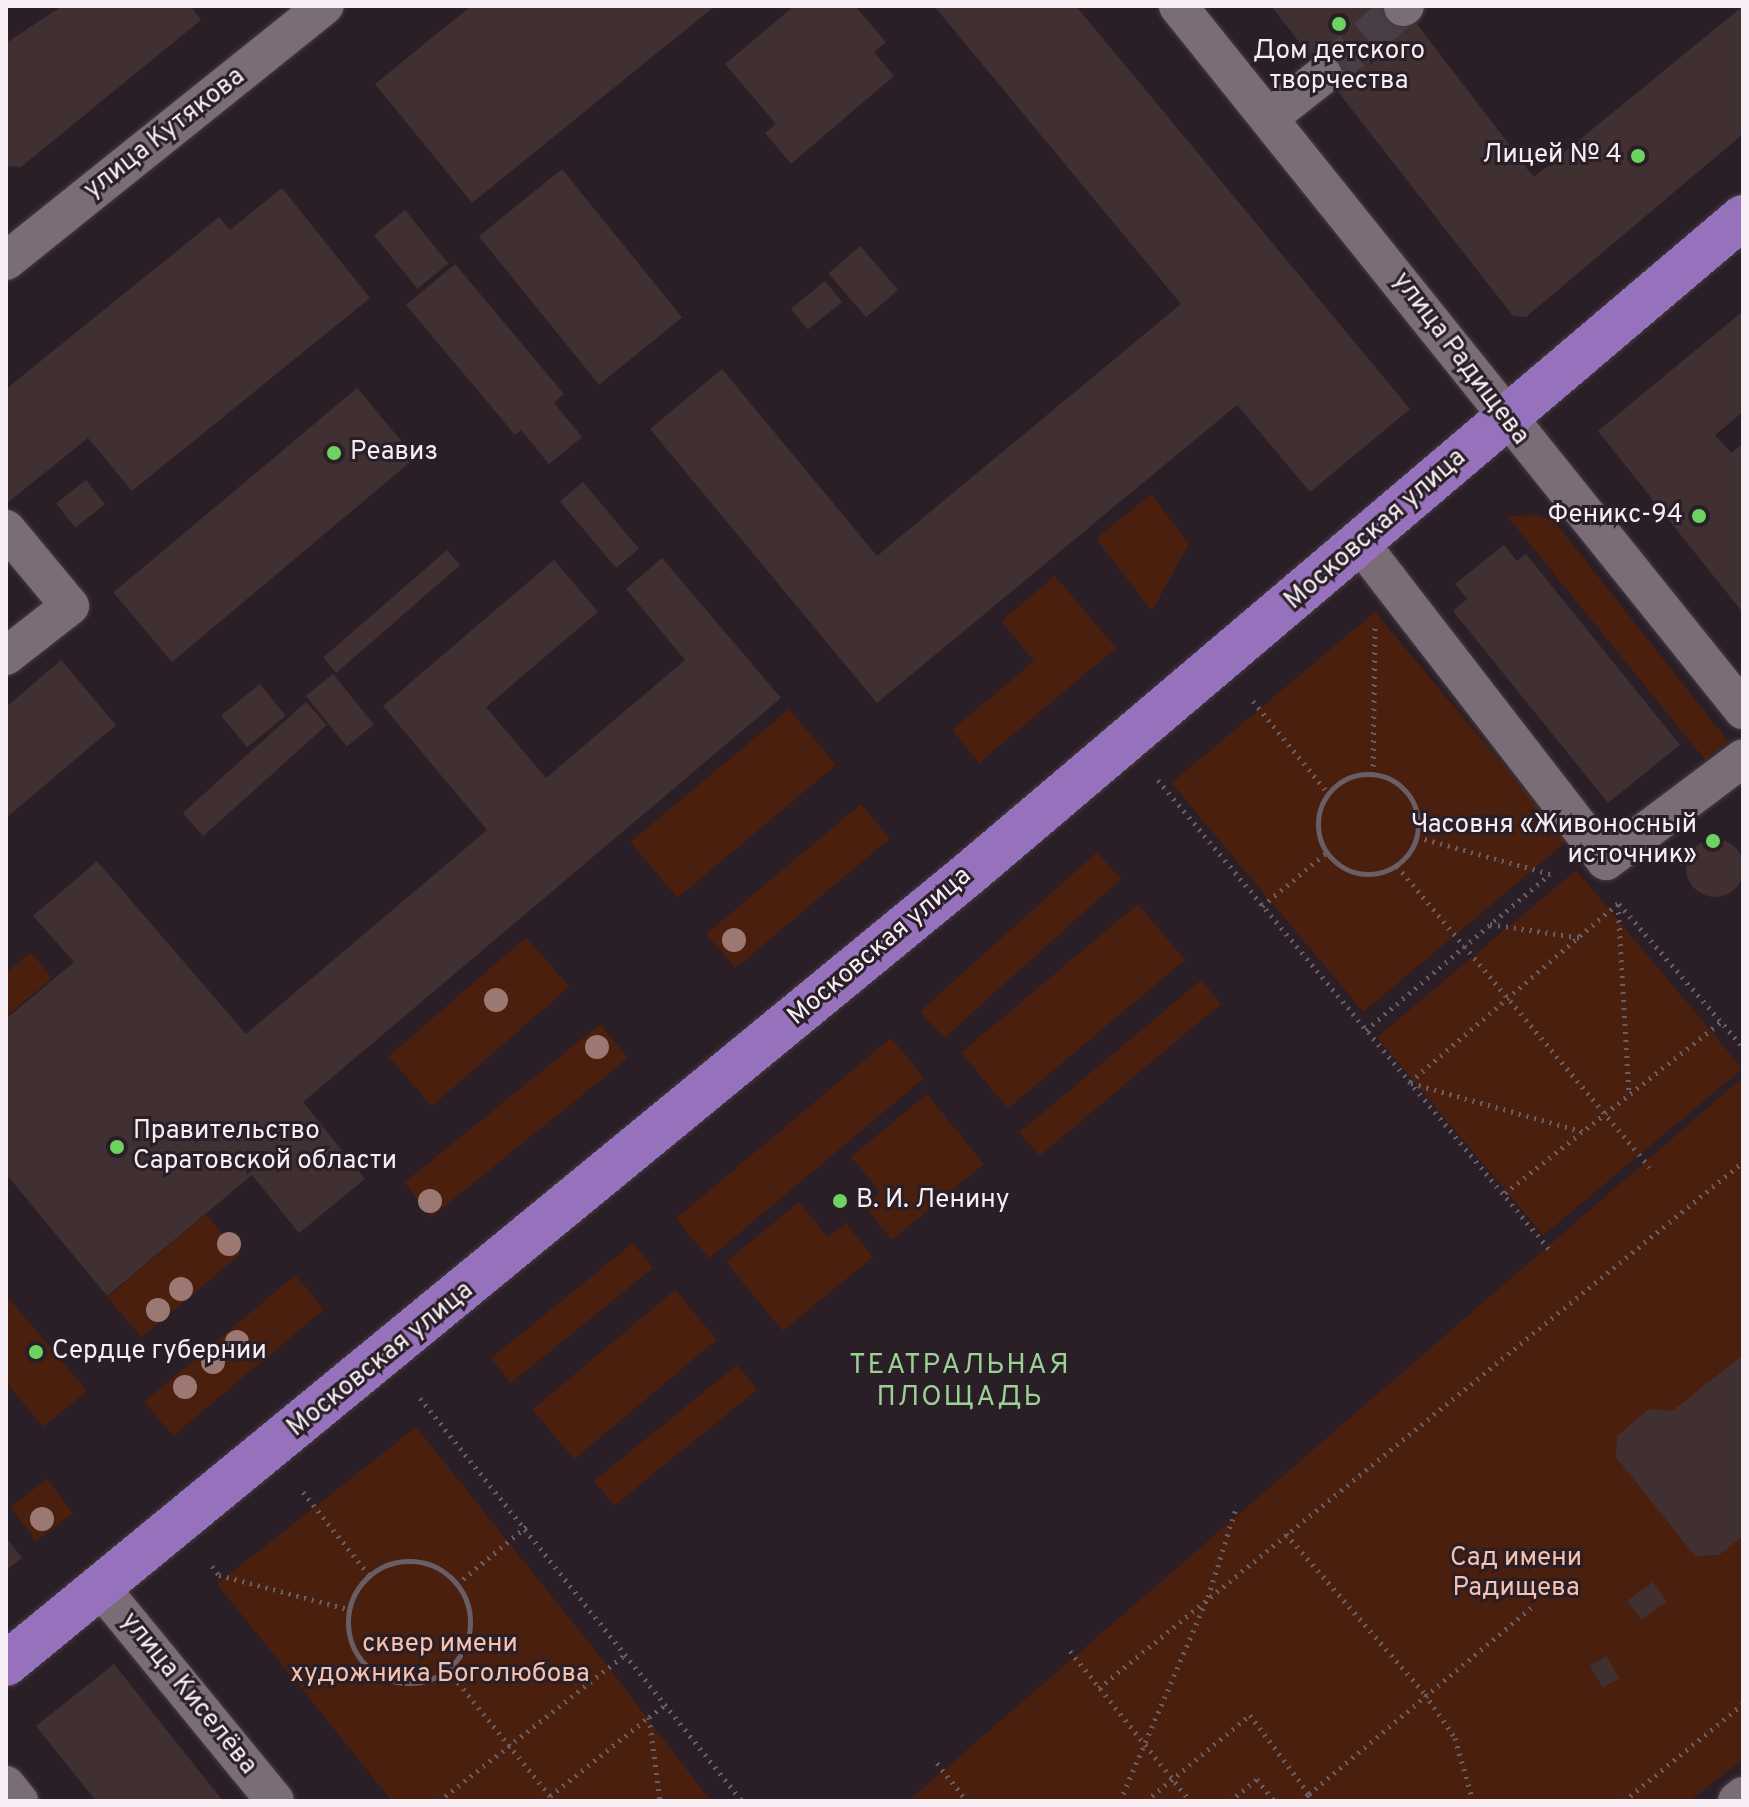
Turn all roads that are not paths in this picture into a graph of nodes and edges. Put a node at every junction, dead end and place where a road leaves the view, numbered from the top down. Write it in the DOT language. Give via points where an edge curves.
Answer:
graph roads {
  1 [pos="324,6"];
  2 [pos="1178,6"];
  3 [pos="1323,75"];
  4 [pos="1269,118"];
  5 [pos="1743,217"];
  6 [pos="9,252"];
  7 [pos="1504,419"];
  8 [pos="6,529"];
  9 [pos="1360,543"];
  10 [pos="6,656"];
  11 [pos="1743,710"];
  12 [pos="1743,758"];
  13 [pos="100,1587"];
  14 [pos="6,1664"];
  15 [pos="6,1785"];
  16 [pos="1743,1796"];
  17 [pos="19,1801"];
  18 [pos="275,1801"];
  19 [pos="1737,1801"];
  1 -- 6 [label="street, улица Кутякова"];
  2 -- 4 [label="street, улица Радищева"];
  3 -- 4 [label="street"];
  4 -- 7 [label="street, улица Радищева"];
  5 -- 7 [label="main road, Московская улица"];
  7 -- 9 [label="main road, Московская улица"];
  7 -- 11 [label="street, улица Радищева"];
  8 -- 10 [label="street" via="70,606"];
  9 -- 12 [label="street" via="1606,861"];
  9 -- 13 [label="main road, Московская улица"];
  13 -- 14 [label="main road, Московская улица"];
  13 -- 18 [label="street, улица Киселёва"];
  15 -- 17 [label="street"];
  16 -- 19 [label="street"];
}
